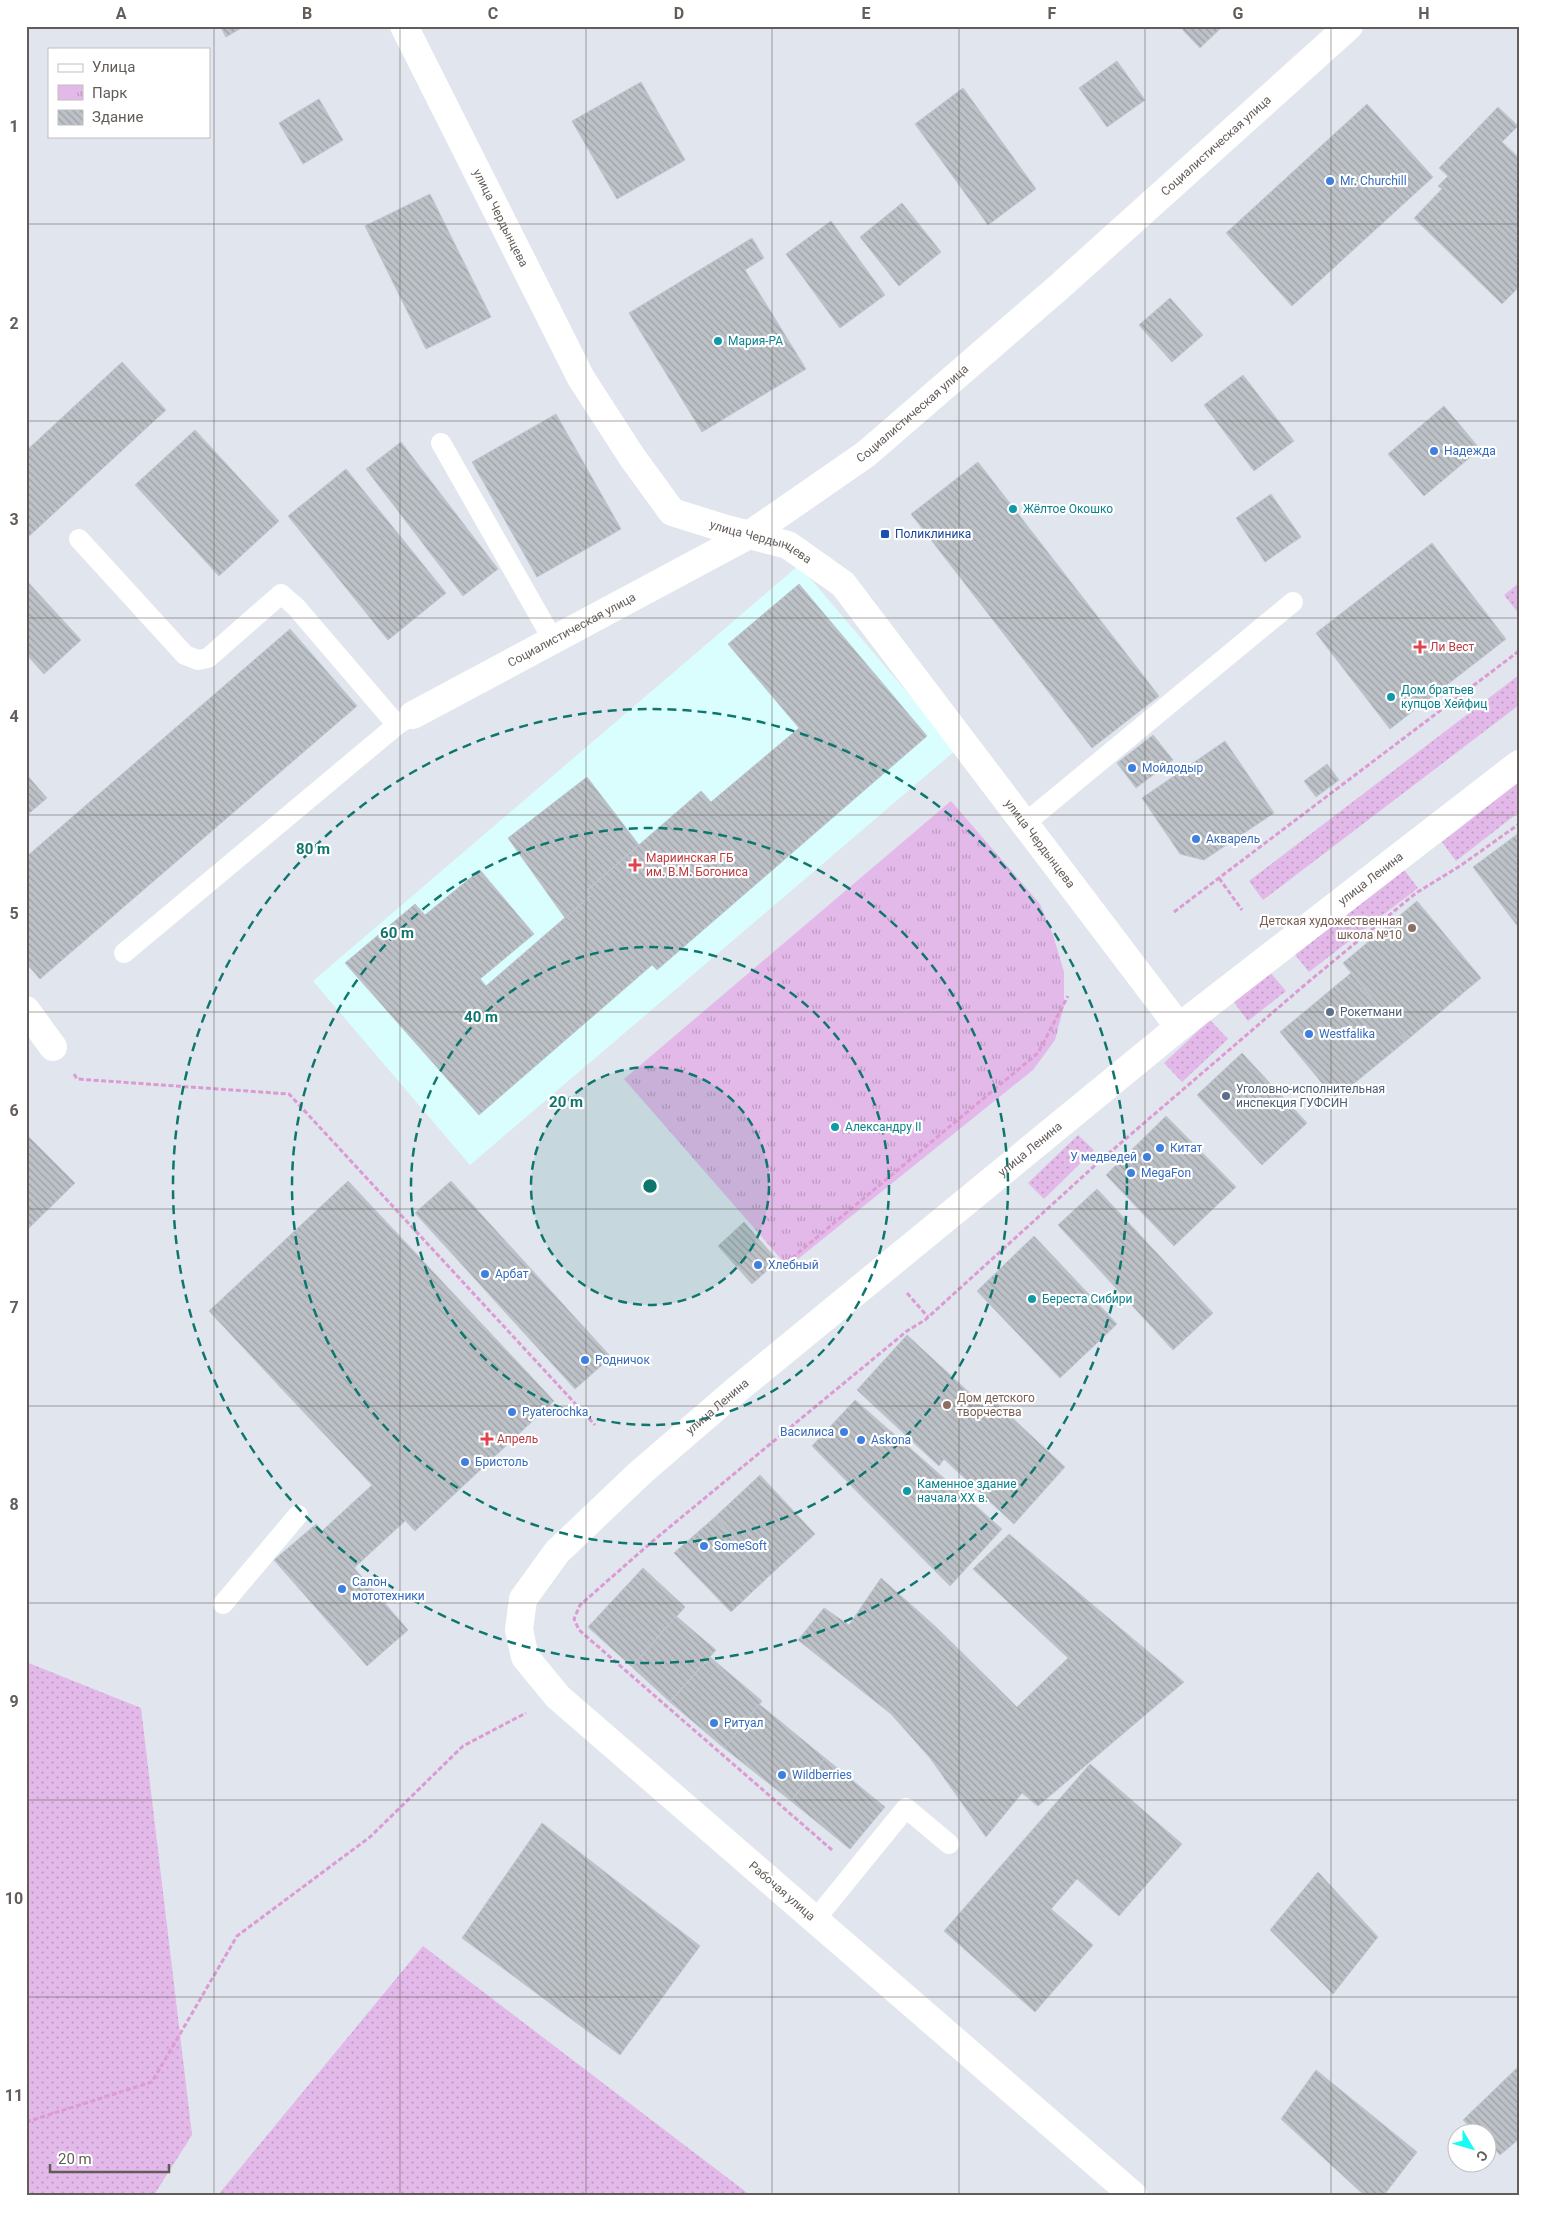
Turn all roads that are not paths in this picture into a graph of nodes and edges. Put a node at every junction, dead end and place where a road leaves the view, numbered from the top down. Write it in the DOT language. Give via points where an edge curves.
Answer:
graph roads {
  1 [pos="404,26"];
  2 [pos="1349,26"];
  3 [pos="441,443"];
  4 [pos="749,535"];
  5 [pos="79,539"];
  6 [pos="1293,602"];
  7 [pos="552,640"];
  8 [pos="405,720"];
  9 [pos="1519,764"];
  10 [pos="1024,824"];
  11 [pos="124,953"];
  12 [pos="26,1010"];
  13 [pos="1179,1026"];
  14 [pos="53,1047"];
  15 [pos="298,1515"];
  16 [pos="557,1552"];
  17 [pos="223,1604"];
  18 [pos="949,1844"];
  19 [pos="815,1920"];
  20 [pos="1133,2195"];
  1 -- 4 [label="street, улица Чердынцева" via="581,378 632,457 672,512"];
  2 -- 4 [label="street, Социалистическая улица" via="866,454"];
  3 -- 7 [label="lane"];
  4 -- 7 [label="street, Социалистическая улица"];
  4 -- 10 [label="street, улица Чердынцева" via="788,545 843,584"];
  5 -- 8 [label="lane" via="185,654 198,660 208,658 281,594"];
  6 -- 10 [label="lane"];
  7 -- 8 [label="street, Социалистическая улица"];
  8 -- 11 [label="lane"];
  9 -- 13 [label="street, улица Ленина"];
  10 -- 13 [label="street, улица Чердынцева"];
  12 -- 14 [label="street"];
  13 -- 16 [label="street, улица Ленина" via="734,1392 640,1473"];
  15 -- 17 [label="lane"];
  16 -- 19 [label="street, Рабочая улица" via="523,1599 519,1630 525,1657 558,1697"];
  18 -- 19 [label="lane" via="906,1808"];
  19 -- 20 [label="street, Рабочая улица"];
}
